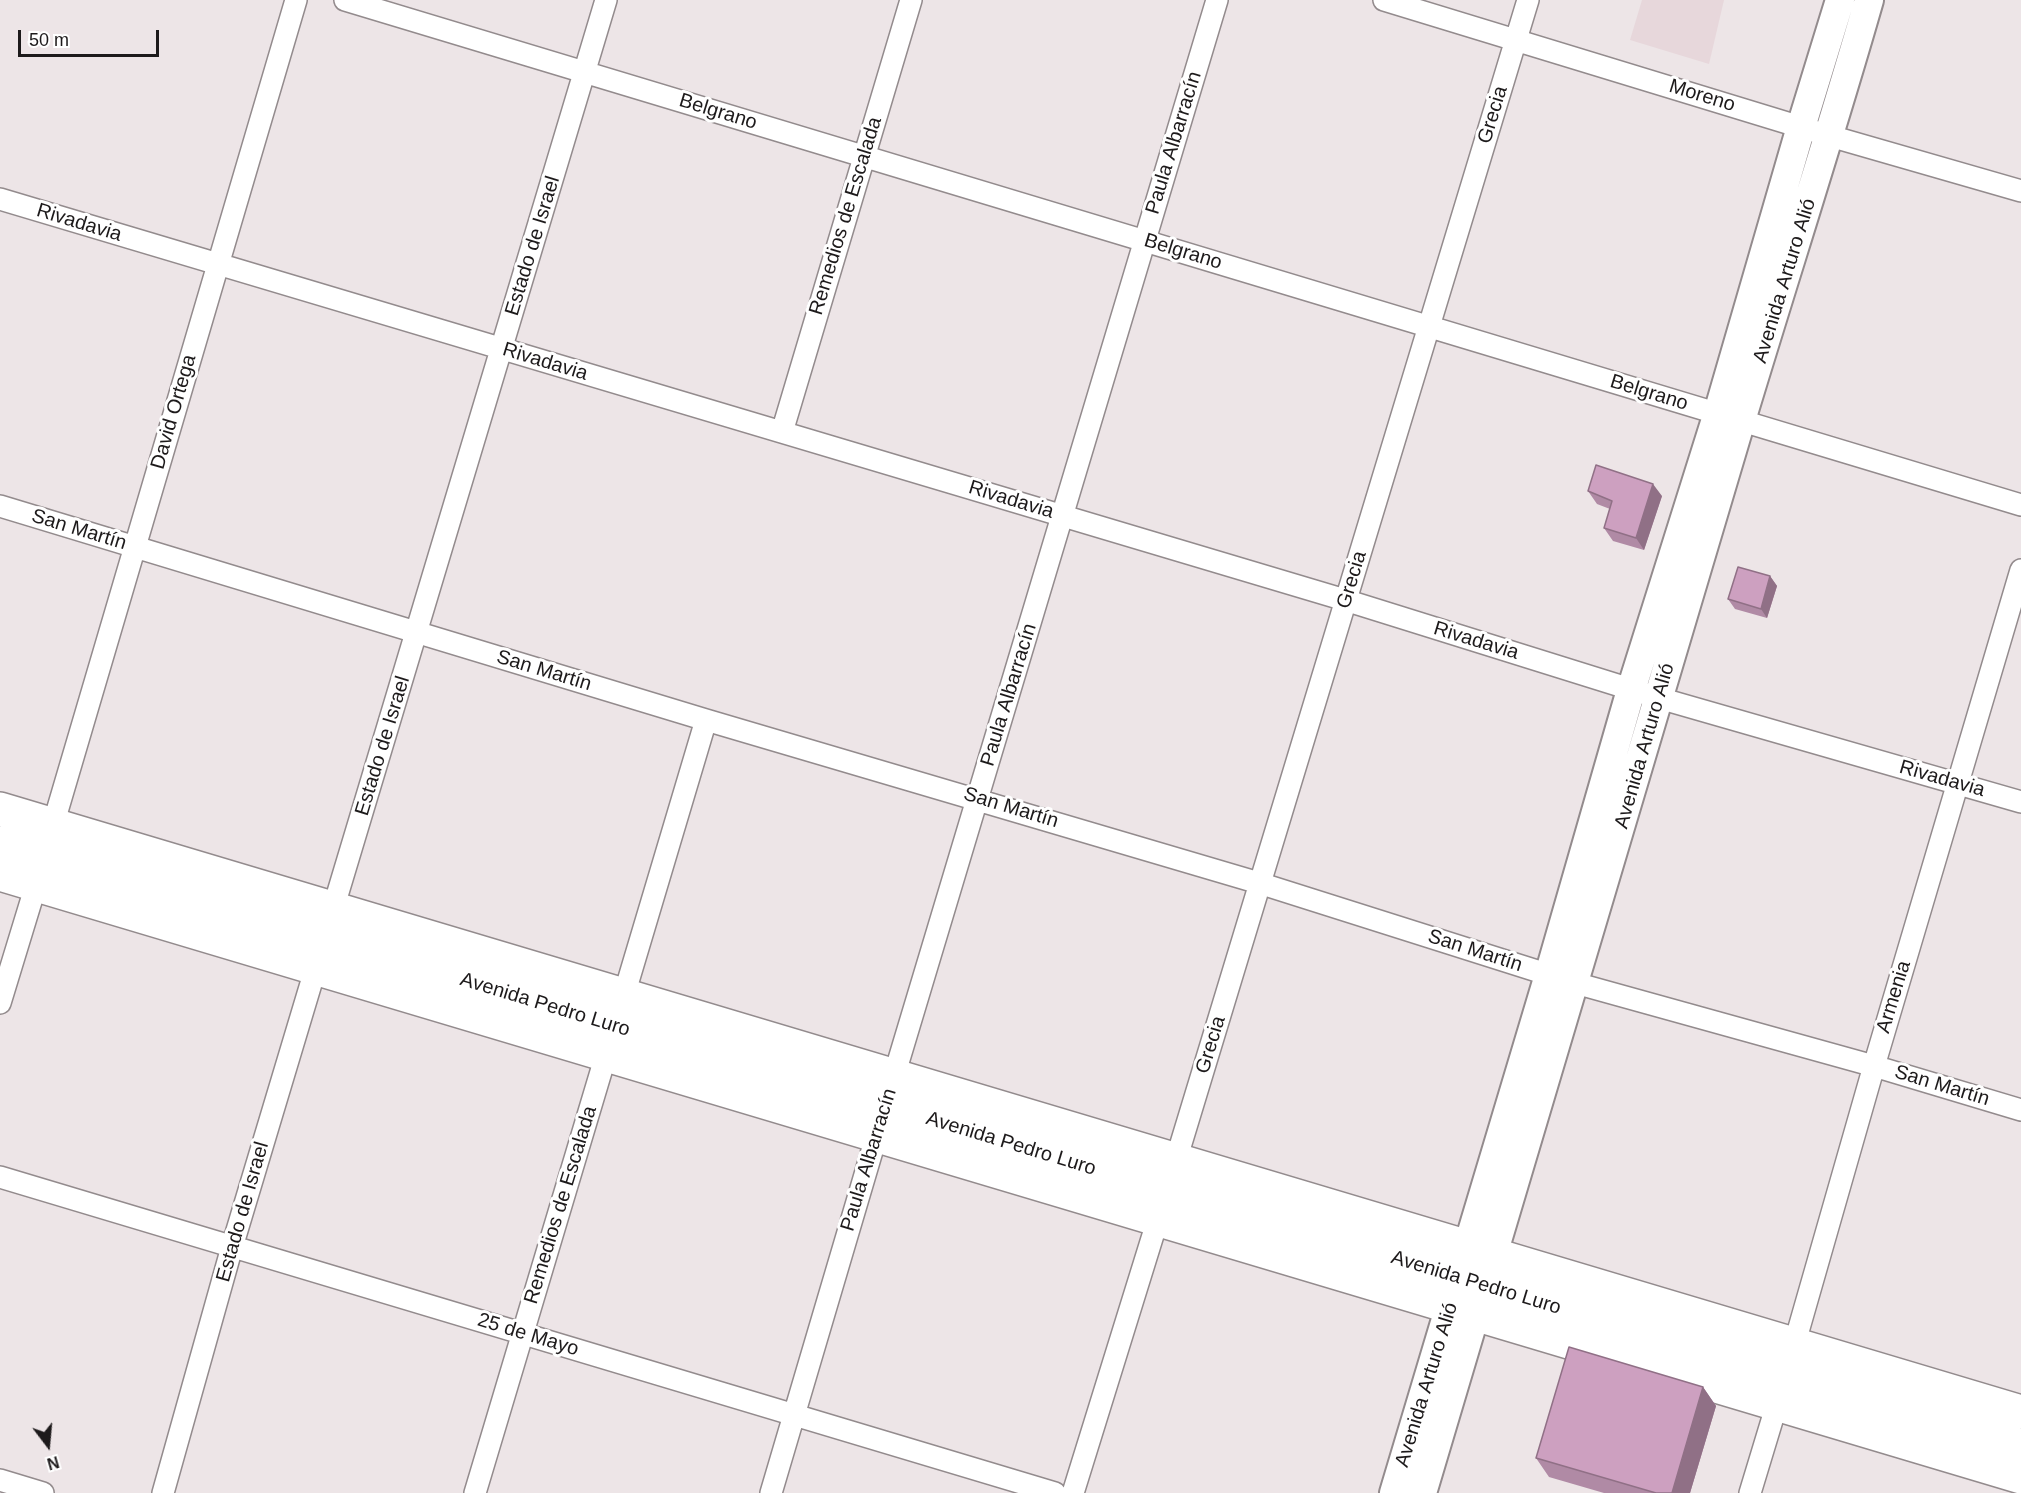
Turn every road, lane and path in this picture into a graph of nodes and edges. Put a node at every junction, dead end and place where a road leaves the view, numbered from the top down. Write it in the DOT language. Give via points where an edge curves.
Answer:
graph roads {
  1 [pos="296,0"];
  2 [pos="345,0"];
  3 [pos="606,0"];
  4 [pos="911,0"];
  5 [pos="1217,0"];
  6 [pos="1384,0"];
  7 [pos="1528,0"];
  8 [pos="1840,0"];
  9 [pos="1869,0"];
  10 [pos="1516,39"];
  11 [pos="585,72"];
  12 [pos="1801,127"];
  13 [pos="1830,136"];
  14 [pos="864,156"];
  15 [pos="2021,191"];
  16 [pos="0,199"];
  17 [pos="1145,241"];
  18 [pos="218,264"];
  19 [pos="1429,326"];
  20 [pos="502,349"];
  21 [pos="1729,417"];
  22 [pos="782,432"];
  23 [pos="2021,505"];
  24 [pos="0,507"];
  25 [pos="1062,516"];
  26 [pos="134,547"];
  27 [pos="2021,570"];
  28 [pos="1346,600"];
  29 [pos="418,633"];
  30 [pos="1631,690"];
  31 [pos="1659,699"];
  32 [pos="706,720"];
  33 [pos="1958,783"];
  34 [pos="978,798"];
  35 [pos="2021,802"];
  36 [pos="0,809"];
  37 [pos="53,825"];
  38 [pos="0,843"];
  39 [pos="0,874"];
  40 [pos="1259,883"];
  41 [pos="36,885"];
  42 [pos="324,939"];
  43 [pos="1562,979"];
  44 [pos="624,995"];
  45 [pos="0,1003"];
  46 [pos="606,1055"];
  47 [pos="1874,1066"];
  48 [pos="886,1106"];
  49 [pos="2021,1110"];
  50 [pos="1176,1160"];
  51 [pos="0,1177"];
  52 [pos="1158,1219"];
  53 [pos="232,1247"];
  54 [pos="1482,1250"];
  55 [pos="1468,1296"];
  56 [pos="523,1334"];
  57 [pos="1794,1344"];
  58 [pos="1781,1390"];
  59 [pos="2021,1412"];
  60 [pos="794,1415"];
  61 [pos="2021,1446"];
  62 [pos="2021,1477"];
  63 [pos="0,1480"];
  64 [pos="43,1493"];
  65 [pos="163,1493"];
  66 [pos="475,1493"];
  67 [pos="771,1493"];
  68 [pos="1055,1493"];
  69 [pos="1073,1493"];
  70 [pos="1394,1493"];
  71 [pos="1422,1493"];
  72 [pos="1750,1493"];
  1 -- 18 [label="street, David Ortega"];
  2 -- 11 [label="street, Belgrano"];
  3 -- 11 [label="street, Estado de Israel"];
  4 -- 14 [label="street, Remedios de Escalada"];
  5 -- 17 [label="street, Paula Albarracín"];
  6 -- 10 [label="street, Moreno"];
  7 -- 10 [label="street, Grecia"];
  8 -- 12 [label="main road, Avenida Arturo Alió"];
  9 -- 13 [label="main road, Avenida Arturo Alió"];
  10 -- 12 [label="street, Moreno"];
  10 -- 19 [label="street, Grecia"];
  11 -- 14 [label="street, Belgrano"];
  11 -- 20 [label="street, Estado de Israel"];
  12 -- 13 [label="street, Moreno"];
  12 -- 21 [label="main road, Avenida Arturo Alió"];
  13 -- 15 [label="street, Moreno"];
  13 -- 21 [label="main road, Avenida Arturo Alió"];
  14 -- 17 [label="street, Belgrano"];
  14 -- 22 [label="street, Remedios de Escalada"];
  16 -- 18 [label="street, Rivadavia"];
  17 -- 19 [label="street, Belgrano"];
  17 -- 25 [label="street, Paula Albarracín"];
  18 -- 20 [label="street, Rivadavia"];
  18 -- 26 [label="street, David Ortega"];
  19 -- 21 [label="street, Belgrano"];
  19 -- 28 [label="street, Grecia"];
  20 -- 22 [label="street, Rivadavia"];
  20 -- 29 [label="street, Estado de Israel"];
  21 -- 23 [label="street, Belgrano"];
  21 -- 30 [label="main road, Avenida Arturo Alió"];
  21 -- 31 [label="main road, Avenida Arturo Alió"];
  22 -- 25 [label="street, Rivadavia"];
  24 -- 26 [label="street, San Martín"];
  25 -- 28 [label="street, Rivadavia"];
  25 -- 34 [label="street, Paula Albarracín"];
  26 -- 29 [label="street, San Martín"];
  26 -- 37 [label="street, David Ortega"];
  27 -- 33 [label="street, Armenia"];
  28 -- 30 [label="street, Rivadavia"];
  28 -- 40 [label="street, Grecia"];
  29 -- 32 [label="street, San Martín"];
  29 -- 42 [label="street, Estado de Israel"];
  30 -- 31 [label="street, Rivadavia"];
  30 -- 43 [label="main road, Avenida Arturo Alió"];
  31 -- 33 [label="street, Rivadavia"];
  31 -- 43 [label="main road, Avenida Arturo Alió"];
  32 -- 34 [label="street, San Martín"];
  32 -- 44 [label="street"];
  33 -- 35 [label="street, Rivadavia"];
  33 -- 47 [label="street, Armenia"];
  34 -- 40 [label="street, San Martín"];
  34 -- 48 [label="street, Paula Albarracín"];
  36 -- 37 [label="highway, Avenida Pedro Luro"];
  37 -- 42 [label="highway, Avenida Pedro Luro"];
  38 -- 42 [label="highway, Avenida Pedro Luro"];
  39 -- 41 [label="highway, Avenida Pedro Luro"];
  40 -- 43 [label="street, San Martín"];
  40 -- 50 [label="street, Grecia"];
  41 -- 42 [label="highway, Avenida Pedro Luro"];
  41 -- 45 [label="street"];
  42 -- 44 [label="highway, Avenida Pedro Luro"];
  42 -- 46 [label="highway, Avenida Pedro Luro"];
  42 -- 48 [label="highway, Avenida Pedro Luro"];
  42 -- 53 [label="street, Estado de Israel"];
  43 -- 47 [label="street, San Martín"];
  43 -- 54 [label="main road, Avenida Arturo Alió"];
  44 -- 48 [label="highway, Avenida Pedro Luro"];
  46 -- 48 [label="highway, Avenida Pedro Luro"];
  46 -- 56 [label="street, Remedios de Escalada"];
  47 -- 49 [label="street, San Martín"];
  47 -- 57 [label="street, Armenia"];
  48 -- 50 [label="highway, Avenida Pedro Luro"];
  48 -- 52 [label="highway, Avenida Pedro Luro"];
  48 -- 55 [label="highway, Avenida Pedro Luro"];
  48 -- 60 [label="street, Paula Albarracín"];
  50 -- 54 [label="highway, Avenida Pedro Luro"];
  51 -- 53 [label="street, 25 de Mayo"];
  52 -- 55 [label="highway, Avenida Pedro Luro"];
  52 -- 69 [label="street"];
  53 -- 56 [label="street, 25 de Mayo"];
  53 -- 65 [label="street, Estado de Israel"];
  54 -- 55 [label="main road, Avenida Arturo Alió"];
  54 -- 57 [label="highway, Avenida Pedro Luro"];
  55 -- 58 [label="highway, Avenida Pedro Luro"];
  55 -- 70 [label="main road, Avenida Arturo Alió"];
  55 -- 71 [label="main road, Avenida Arturo Alió"];
  56 -- 60 [label="street, 25 de Mayo"];
  56 -- 66 [label="street, Remedios de Escalada"];
  57 -- 58 [label="street, Armenia"];
  57 -- 59 [label="highway, Avenida Pedro Luro"];
  58 -- 61 [label="highway, Avenida Pedro Luro"];
  58 -- 62 [label="highway, Avenida Pedro Luro"];
  58 -- 72 [label="street, Armenia"];
  60 -- 67 [label="street, Paula Albarracín"];
  60 -- 68 [label="street, 25 de Mayo"];
  63 -- 64 [label="street"];
}
